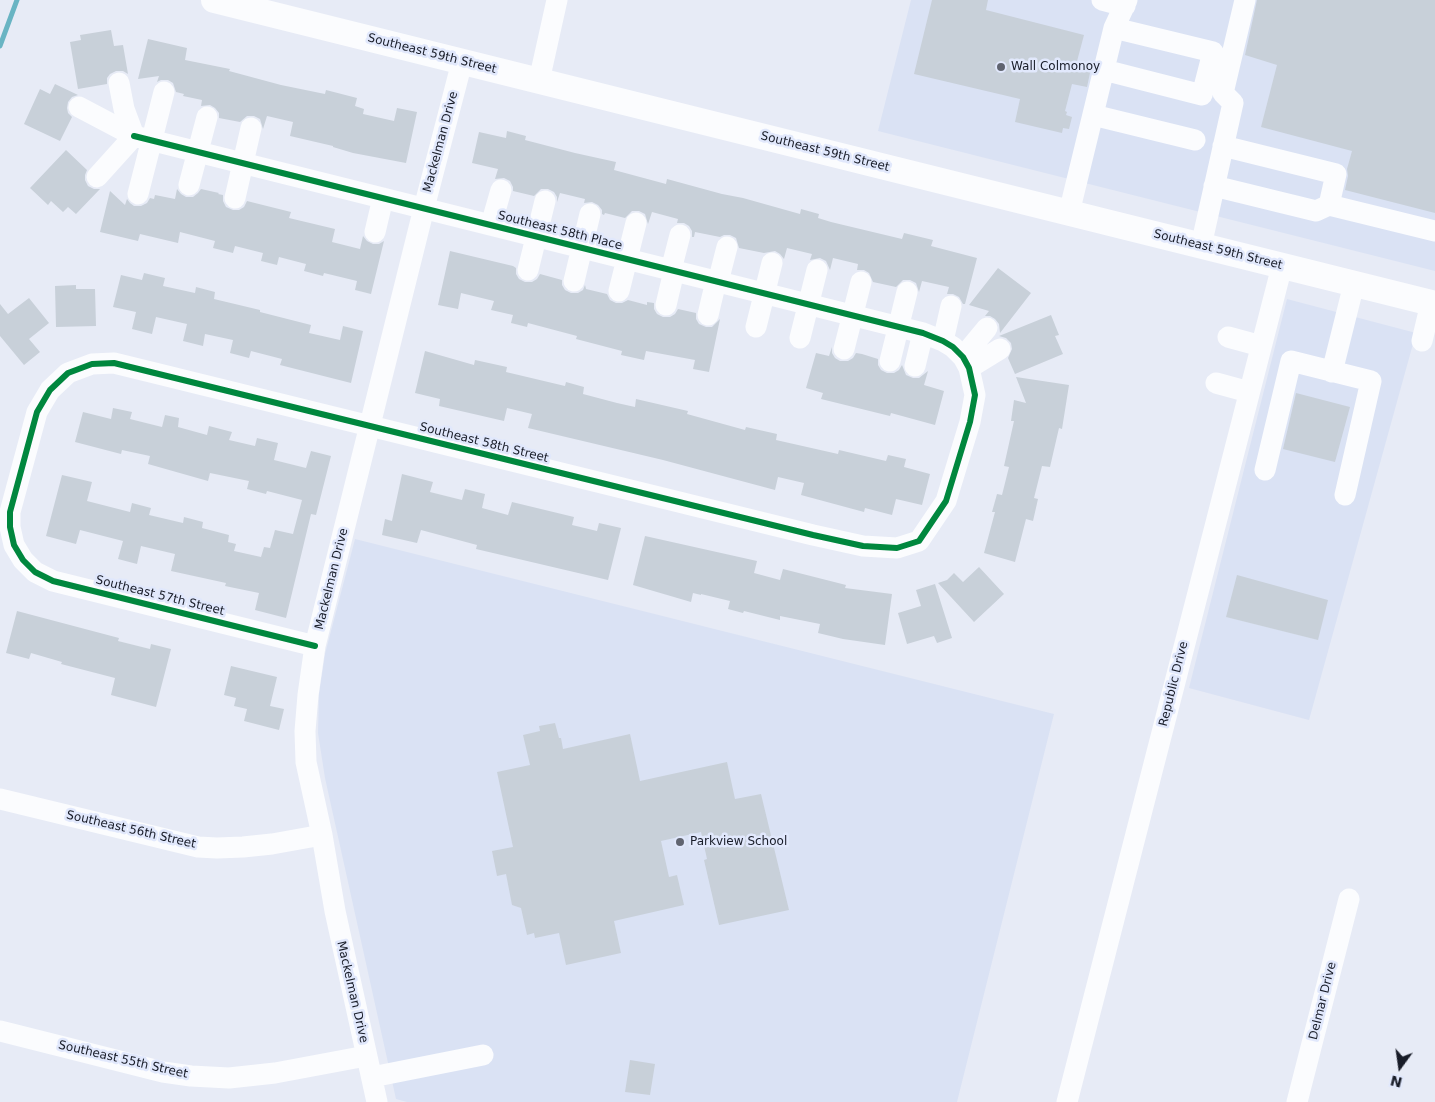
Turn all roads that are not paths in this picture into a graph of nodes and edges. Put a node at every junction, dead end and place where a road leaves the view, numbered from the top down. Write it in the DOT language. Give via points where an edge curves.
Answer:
graph roads {
  1 [pos="214,0"];
  2 [pos="557,0"];
  3 [pos="1102,0"];
  4 [pos="1245,0"];
  5 [pos="1126,3"];
  6 [pos="278,8"];
  7 [pos="1114,28"];
  8 [pos="462,62"];
  9 [pos="1104,70"];
  10 [pos="539,81"];
  11 [pos="119,82"];
  12 [pos="164,92"];
  13 [pos="79,107"];
  14 [pos="1093,115"];
  15 [pos="206,117"];
  16 [pos="251,128"];
  17 [pos="143,138"];
  18 [pos="1195,140"];
  19 [pos="1223,146"];
  20 [pos="198,152"];
  21 [pos="243,163"];
  22 [pos="97,177"];
  23 [pos="190,185"];
  24 [pos="1214,186"];
  25 [pos="500,190"];
  26 [pos="138,194"];
  27 [pos="235,198"];
  28 [pos="383,198"];
  29 [pos="545,201"];
  30 [pos="1329,205"];
  31 [pos="424,208"];
  32 [pos="1069,213"];
  33 [pos="590,214"];
  34 [pos="636,223"];
  35 [pos="492,225"];
  36 [pos="1435,231"];
  37 [pos="375,232"];
  38 [pos="680,235"];
  39 [pos="536,236"];
  40 [pos="1201,246"];
  41 [pos="727,247"];
  42 [pos="582,248"];
  43 [pos="626,259"];
  44 [pos="772,263"];
  45 [pos="1282,266"];
  46 [pos="528,270"];
  47 [pos="673,270"];
  48 [pos="817,270"];
  49 [pos="574,281"];
  50 [pos="717,282"];
  51 [pos="861,282"];
  52 [pos="1354,284"];
  53 [pos="619,291"];
  54 [pos="907,292"];
  55 [pos="764,293"];
  56 [pos="809,304"];
  57 [pos="1433,304"];
  58 [pos="666,305"];
  59 [pos="952,306"];
  60 [pos="708,315"];
  61 [pos="852,315"];
  62 [pos="756,327"];
  63 [pos="898,327"];
  64 [pos="987,328"];
  65 [pos="933,337"];
  66 [pos="1228,337"];
  67 [pos="800,338"];
  68 [pos="1422,341"];
  69 [pos="1261,346"];
  70 [pos="844,348"];
  71 [pos="1000,349"];
  72 [pos="890,361"];
  73 [pos="966,362"];
  74 [pos="915,366"];
  75 [pos="1332,372"];
  76 [pos="1216,383"];
  77 [pos="1249,392"];
  78 [pos="370,426"];
  79 [pos="1265,470"];
  80 [pos="1345,495"];
  81 [pos="14,545"];
  82 [pos="316,646"];
  83 [pos="0,799"];
  84 [pos="322,835"];
  85 [pos="1349,900"];
  86 [pos="0,1031"];
  87 [pos="483,1055"];
  88 [pos="366,1056"];
  89 [pos="372,1077"];
  90 [pos="378,1102"];
  91 [pos="1067,1102"];
  92 [pos="1297,1102"];
  1 -- 6 [label="main road, Southeast 59th Street"];
  2 -- 10 [label="street"];
  3 -- 5 [label="street"];
  4 -- 19 [label="street" via="1223,93 1233,103"];
  5 -- 7 [label="street"];
  6 -- 8 [label="main road, Southeast 59th Street"];
  7 -- 9 [label="street"];
  7 -- 9 [label="street" via="1213,52 1202,95"];
  8 -- 10 [label="main road, Southeast 59th Street"];
  8 -- 31 [label="street, Mackelman Drive"];
  9 -- 14 [label="street"];
  10 -- 32 [label="main road, Southeast 59th Street"];
  11 -- 17 [label="street" via="124,109"];
  12 -- 17 [label="street"];
  13 -- 17 [label="street, Southeast 58th Place"];
  14 -- 18 [label="street"];
  14 -- 32 [label="street"];
  15 -- 20 [label="street"];
  16 -- 21 [label="street"];
  17 -- 20 [label="street, Southeast 58th Place"];
  17 -- 22 [label="street"];
  17 -- 26 [label="street"];
  19 -- 24 [label="street"];
  19 -- 30 [label="street" via="1336,174"];
  20 -- 21 [label="street, Southeast 58th Place"];
  20 -- 23 [label="street"];
  21 -- 27 [label="street"];
  21 -- 28 [label="street, Southeast 58th Place"];
  24 -- 30 [label="street" via="1316,211"];
  24 -- 40 [label="street"];
  25 -- 35 [label="street"];
  28 -- 31 [label="street, Southeast 58th Place"];
  28 -- 37 [label="street"];
  29 -- 39 [label="street"];
  30 -- 36 [label="street"];
  31 -- 35 [label="street, Southeast 58th Place"];
  31 -- 78 [label="street, Mackelman Drive"];
  32 -- 40 [label="main road, Southeast 59th Street"];
  33 -- 42 [label="street"];
  34 -- 43 [label="street"];
  35 -- 39 [label="street, Southeast 58th Place"];
  38 -- 47 [label="street"];
  39 -- 42 [label="street, Southeast 58th Place"];
  39 -- 46 [label="street"];
  40 -- 45 [label="main road, Southeast 59th Street"];
  41 -- 50 [label="street"];
  42 -- 43 [label="street, Southeast 58th Place"];
  42 -- 49 [label="street"];
  43 -- 47 [label="street, Southeast 58th Place"];
  43 -- 53 [label="street"];
  44 -- 55 [label="street"];
  45 -- 52 [label="main road, Southeast 59th Street"];
  45 -- 69 [label="street, Republic Drive"];
  47 -- 50 [label="street, Southeast 58th Place"];
  47 -- 58 [label="street"];
  48 -- 56 [label="street"];
  50 -- 55 [label="street, Southeast 58th Place"];
  50 -- 60 [label="street"];
  51 -- 61 [label="street"];
  52 -- 57 [label="main road, Southeast 59th Street"];
  52 -- 75 [label="street"];
  54 -- 63 [label="street"];
  55 -- 56 [label="street, Southeast 58th Place"];
  55 -- 62 [label="street"];
  56 -- 61 [label="street, Southeast 58th Place"];
  56 -- 67 [label="street"];
  57 -- 68 [label="street"];
  59 -- 65 [label="street"];
  61 -- 63 [label="street, Southeast 58th Place"];
  61 -- 70 [label="street"];
  63 -- 65 [label="street, Southeast 58th Place"];
  63 -- 72 [label="street"];
  64 -- 73 [label="street"];
  65 -- 73 [label="street, Southeast 58th Place"];
  65 -- 74 [label="street"];
  66 -- 69 [label="street"];
  69 -- 77 [label="street, Republic Drive"];
  71 -- 73 [label="street"];
  73 -- 78 [label="street, Southeast 58th Street" via="975,395 946,501 920,541 897,548 863,546 813,535"];
  75 -- 79 [label="street" via="1291,362"];
  75 -- 80 [label="street" via="1371,381"];
  76 -- 77 [label="street"];
  77 -- 91 [label="street, Republic Drive"];
  78 -- 81 [label="street, Southeast 58th Street" via="114,363 92,364 68,373 50,390 37,412 10,512"];
  78 -- 82 [label="street, Mackelman Drive"];
  81 -- 82 [label="street, Southeast 57th Street" via="35,572 54,581"];
  82 -- 84 [label="street, Mackelman Drive" via="305,731 306,762"];
  83 -- 84 [label="street, Southeast 56th Street" via="198,847 244,847"];
  84 -- 88 [label="street, Mackelman Drive" via="334,911"];
  85 -- 92 [label="street, Delmar Drive"];
  86 -- 88 [label="street, Southeast 55th Street" via="163,1072 192,1076 229,1078 275,1074"];
  87 -- 89 [label="street"];
  88 -- 89 [label="street, Mackelman Drive"];
  89 -- 90 [label="street, Mackelman Drive"];
}
